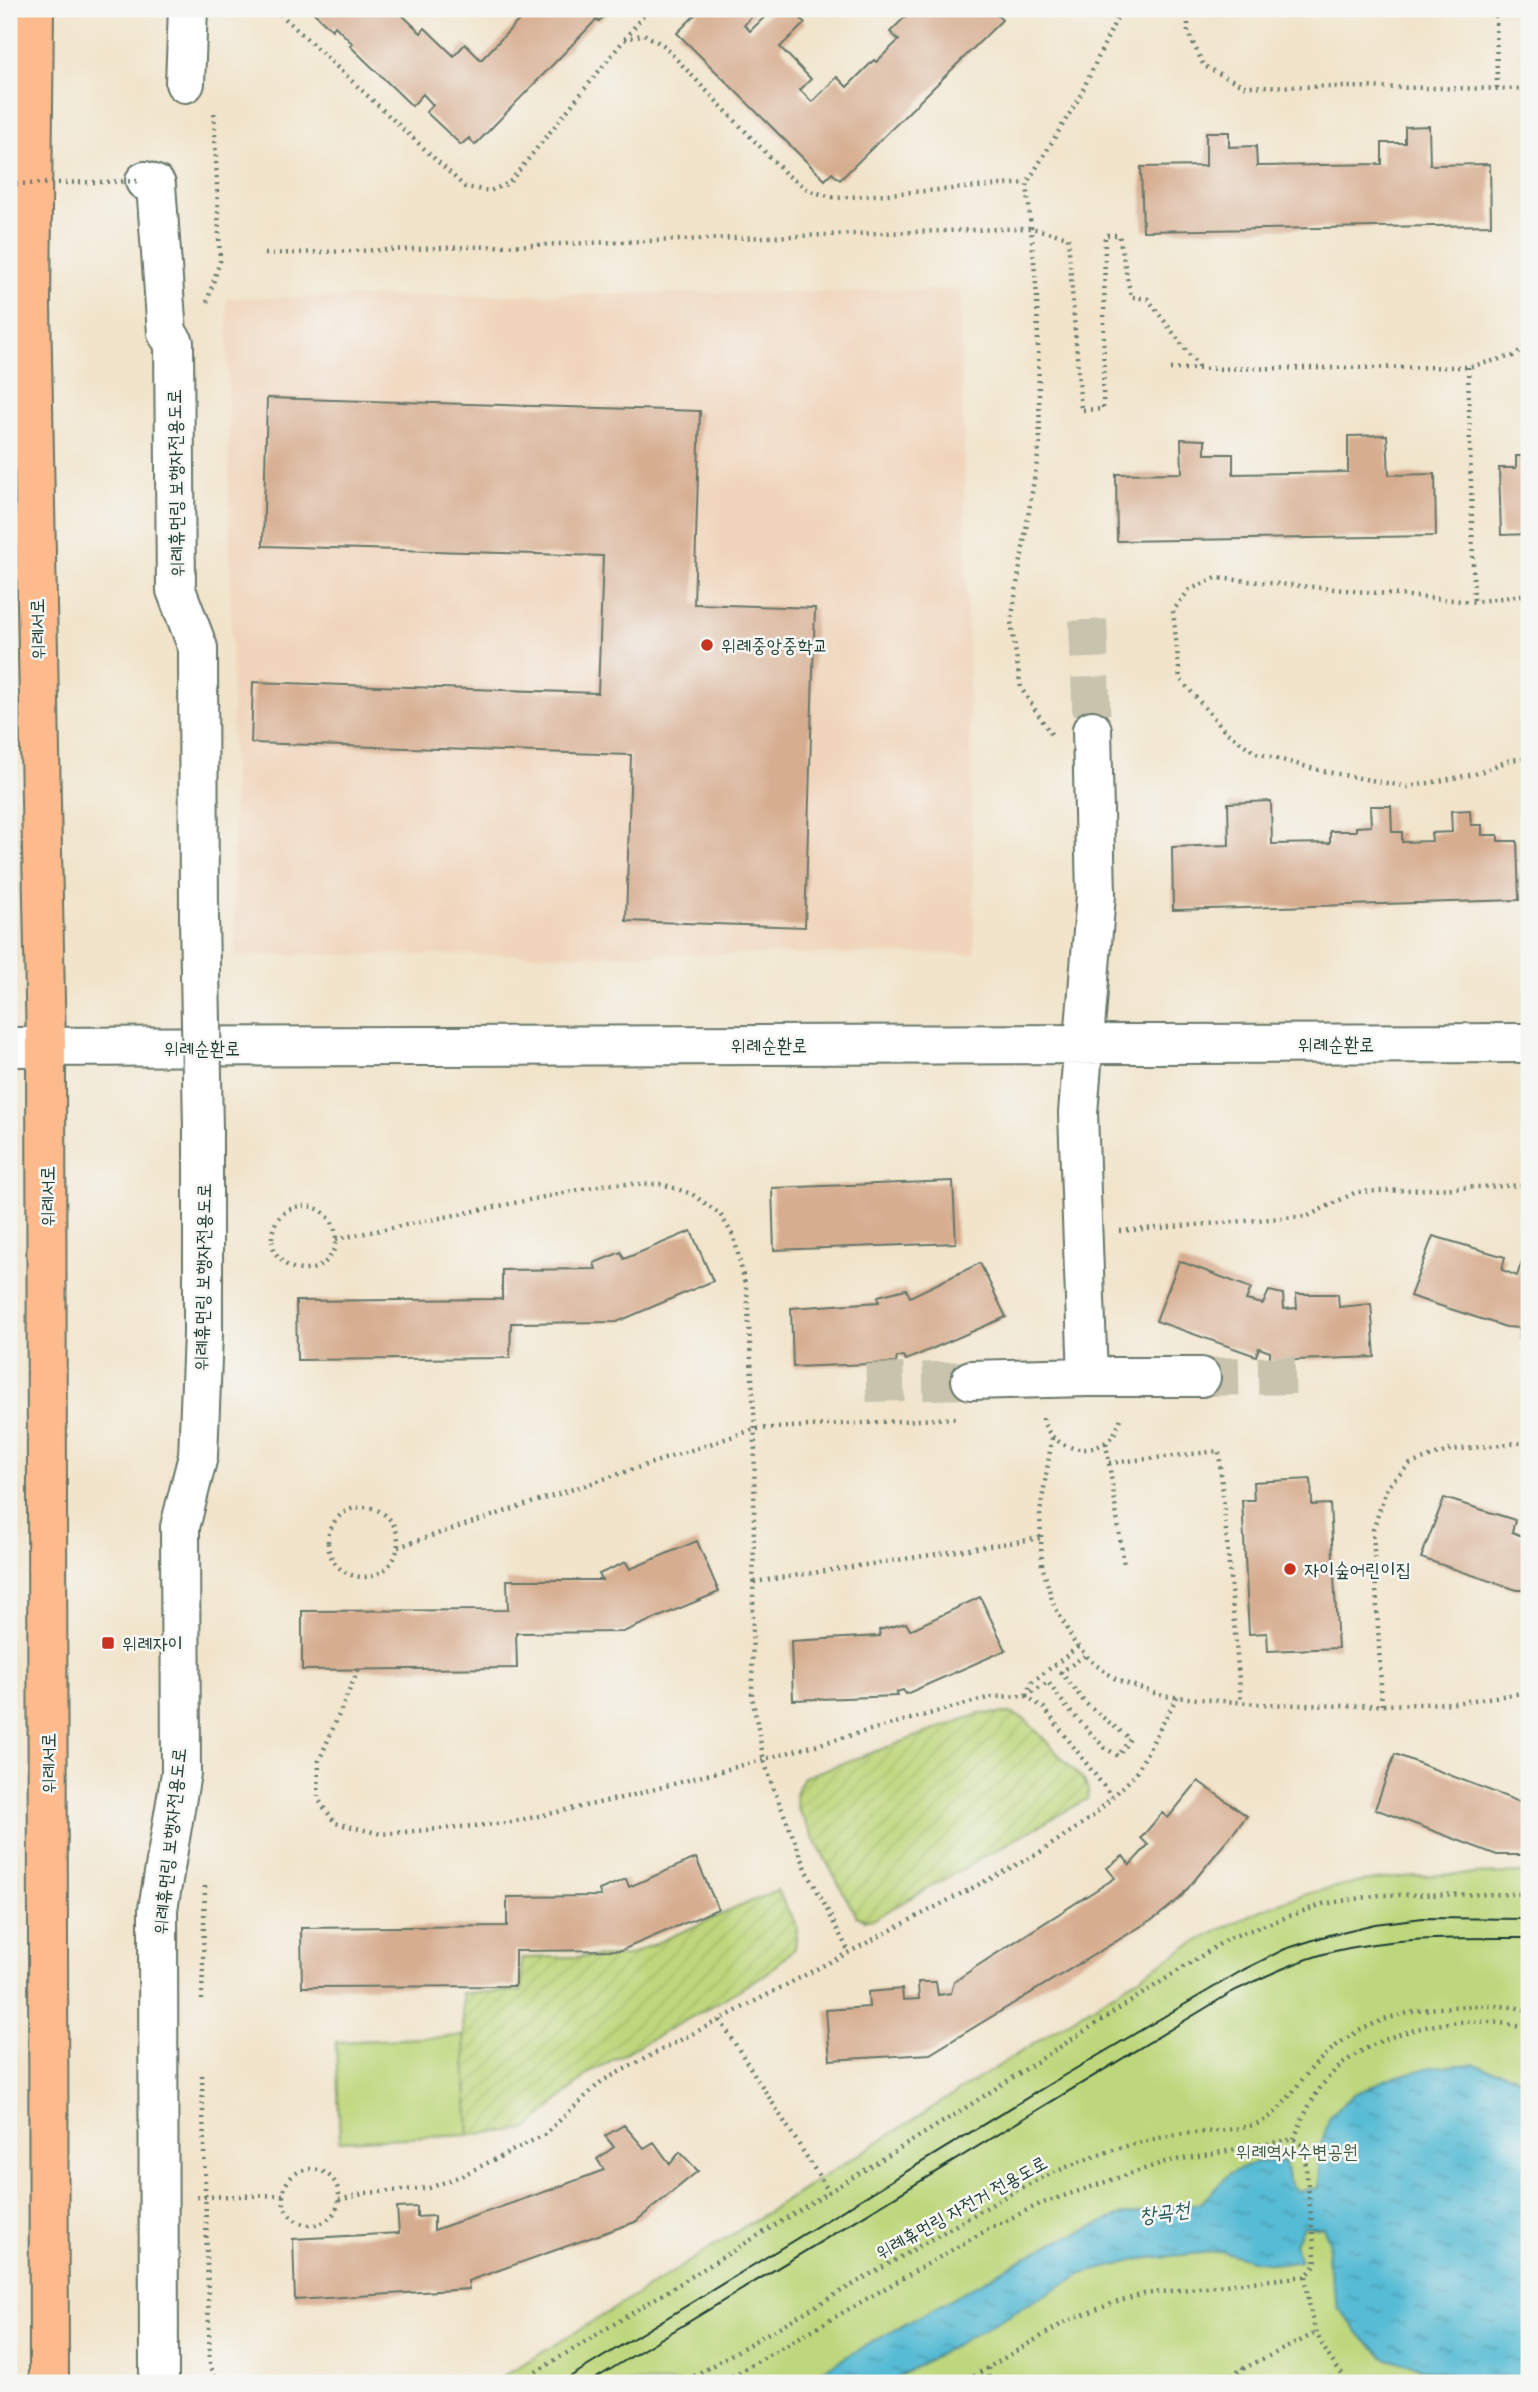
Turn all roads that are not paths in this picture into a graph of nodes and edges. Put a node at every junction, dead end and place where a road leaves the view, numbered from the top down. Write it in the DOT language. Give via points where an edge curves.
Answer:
graph roads {
  1 [pos="34,9"];
  2 [pos="188,9"];
  3 [pos="185,83"];
  4 [pos="143,181"];
  5 [pos="1093,730"];
  6 [pos="1529,1043"];
  7 [pos="1083,1044"];
  8 [pos="9,1047"];
  9 [pos="46,1048"];
  10 [pos="1088,1377"];
  11 [pos="1200,1377"];
  12 [pos="971,1380"];
  13 [pos="49,2383"];
  14 [pos="159,2383"];
  1 -- 9 [label="main road, 위례서로" via="30,306"];
  2 -- 3 [label="street"];
  4 -- 14 [label="street, 위례휴먼링 보행자전용도로, bridge" via="156,185 167,333 174,343 176,590 198,648 202,1129 203,1334 198,1456 180,1527 181,1773 158,1909"];
  5 -- 7 [label="street" via="1096,895"];
  6 -- 7 [label="street, 위례순환로"];
  7 -- 9 [label="street, 위례순환로"];
  7 -- 10 [label="street" via="1078,1113"];
  8 -- 9 [label="street, 위례순환로"];
  9 -- 13 [label="main road, 위례서로"];
  10 -- 11 [label="street"];
  10 -- 12 [label="street"];
}
